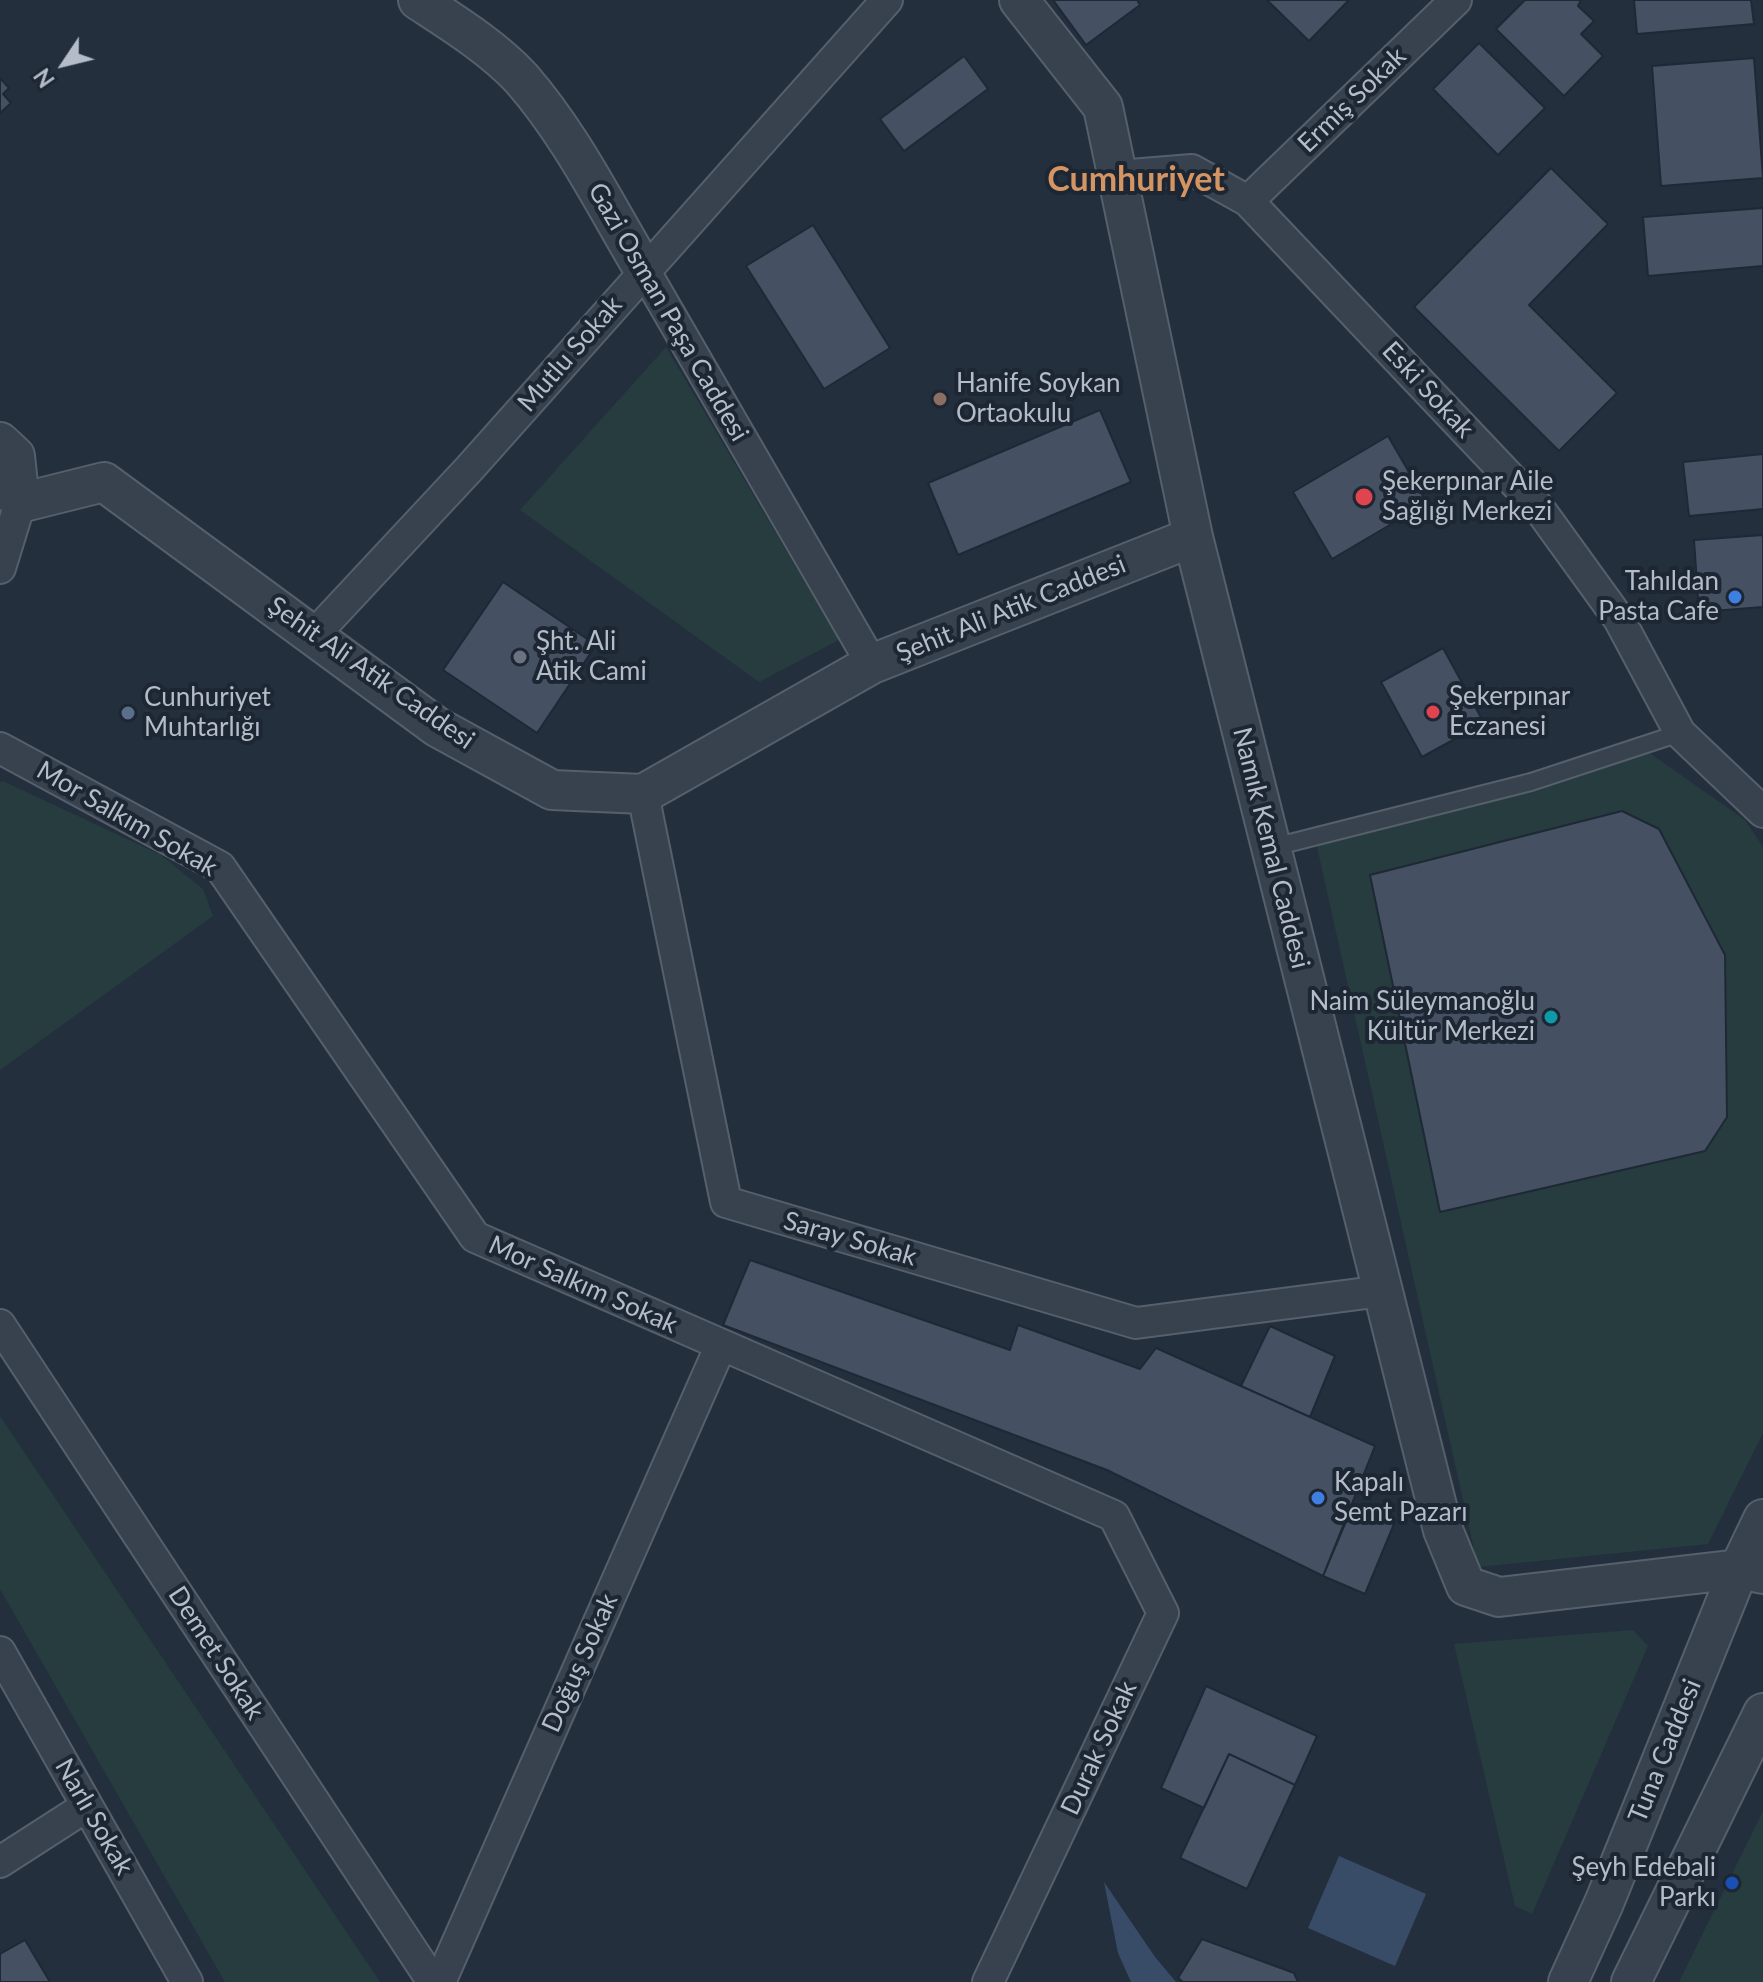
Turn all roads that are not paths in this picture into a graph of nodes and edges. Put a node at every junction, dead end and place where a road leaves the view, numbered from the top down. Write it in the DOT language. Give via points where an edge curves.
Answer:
graph roads {
  1 [pos="418,0"];
  2 [pos="887,0"];
  3 [pos="1019,0"];
  4 [pos="1456,0"];
  5 [pos="1118,176"];
  6 [pos="1248,201"];
  7 [pos="644,270"];
  8 [pos="0,442"];
  9 [pos="10,497"];
  10 [pos="1193,537"];
  11 [pos="0,568"];
  12 [pos="314,635"];
  13 [pos="872,664"];
  14 [pos="1680,733"];
  15 [pos="0,748"];
  16 [pos="643,794"];
  17 [pos="1763,812"];
  18 [pos="1270,848"];
  19 [pos="1382,1291"];
  20 [pos="0,1325"];
  21 [pos="721,1345"];
  22 [pos="1114,1516"];
  23 [pos="1763,1519"];
  24 [pos="1751,1571"];
  25 [pos="0,1652"];
  26 [pos="1763,1713"];
  27 [pos="87,1806"];
  28 [pos="0,1862"];
  29 [pos="187,1982"];
  30 [pos="433,1982"];
  31 [pos="440,1982"];
  32 [pos="988,1982"];
  33 [pos="1568,1982"];
  34 [pos="1631,1982"];
  1 -- 7 [label="street, Gazi Osman Paşa Caddesi" via="519,76 562,130"];
  2 -- 7 [label="street, Mutlu Sokak"];
  3 -- 5 [label="street, Namık Kemal Caddesi" via="1103,107"];
  4 -- 6 [label="street, Ermiş Sokak"];
  5 -- 6 [label="street, Eski Sokak" via="1192,170"];
  5 -- 10 [label="street, Namık Kemal Caddesi"];
  6 -- 14 [label="street, Eski Sokak" via="1538,507 1619,619"];
  7 -- 12 [label="street, Mutlu Sokak"];
  7 -- 13 [label="street, Gazi Osman Paşa Caddesi"];
  8 -- 9 [label="street" via="15,456"];
  9 -- 11 [label="street"];
  9 -- 12 [label="street, Şehit Ali Atik Caddesi" via="104,482"];
  10 -- 13 [label="street, Şehit Ali Atik Caddesi"];
  10 -- 18 [label="street, Namık Kemal Caddesi"];
  12 -- 16 [label="street, Şehit Ali Atik Caddesi" via="437,727 552,790"];
  13 -- 16 [label="street, Şehit Ali Atik Caddesi"];
  14 -- 17 [label="street, Eski Sokak"];
  14 -- 18 [label="lane" via="1531,782"];
  15 -- 21 [label="street, Mor Salkım Sokak" via="220,867 475,1237"];
  16 -- 19 [label="street, Saray Sokak" via="726,1202 1136,1323"];
  18 -- 19 [label="street, Namık Kemal Caddesi"];
  19 -- 24 [label="street, Namık Kemal Caddesi" via="1443,1530 1466,1586 1499,1597"];
  20 -- 30 [label="street, Demet Sokak"];
  21 -- 22 [label="street, Mor Salkım Sokak"];
  21 -- 31 [label="street, Doğuş Sokak"];
  22 -- 32 [label="street, Durak Sokak" via="1163,1613"];
  23 -- 24 [label="street, Tuna Caddesi"];
  24 -- 33 [label="street, Tuna Caddesi"];
  25 -- 27 [label="street, Narlı Sokak"];
  26 -- 34 [label="street"];
  27 -- 28 [label="street"];
  27 -- 29 [label="street, Narlı Sokak"];
}
